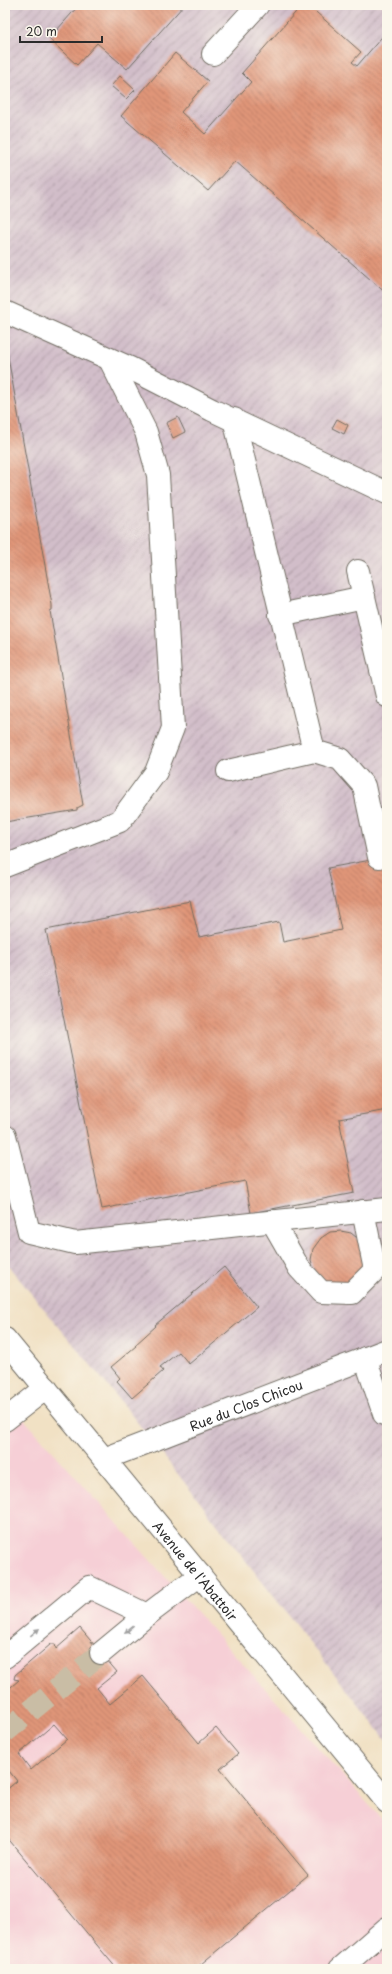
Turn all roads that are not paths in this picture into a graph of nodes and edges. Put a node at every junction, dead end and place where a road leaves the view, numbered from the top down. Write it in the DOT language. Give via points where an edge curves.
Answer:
graph roads {
  1 [pos="258,5"];
  2 [pos="213,54"];
  3 [pos="5,312"];
  4 [pos="110,360"];
  5 [pos="234,419"];
  6 [pos="387,492"];
  7 [pos="358,571"];
  8 [pos="364,597"];
  9 [pos="280,615"];
  10 [pos="387,696"];
  11 [pos="314,751"];
  12 [pos="228,771"];
  13 [pos="379,857"];
  14 [pos="5,866"];
  15 [pos="5,1136"];
  16 [pos="387,1209"];
  17 [pos="363,1211"];
  18 [pos="272,1221"];
  19 [pos="5,1339"];
  20 [pos="387,1350"];
  21 [pos="365,1358"];
  22 [pos="46,1388"];
  23 [pos="384,1414"];
  24 [pos="5,1420"];
  25 [pos="104,1459"];
  26 [pos="200,1575"];
  27 [pos="147,1615"];
  28 [pos="101,1653"];
  29 [pos="5,1657"];
  30 [pos="387,1802"];
  31 [pos="387,1928"];
  32 [pos="340,1969"];
  1 -- 2 [label="street"];
  3 -- 4 [label="street"];
  4 -- 5 [label="street"];
  4 -- 14 [label="street" via="146,432 158,475 173,728 156,772 120,821"];
  5 -- 6 [label="street"];
  5 -- 9 [label="street"];
  7 -- 8 [label="street"];
  8 -- 9 [label="street"];
  8 -- 10 [label="street"];
  9 -- 11 [label="street"];
  11 -- 12 [label="street"];
  11 -- 13 [label="street" via="340,759 364,786"];
  15 -- 18 [label="street" via="29,1232 75,1243"];
  16 -- 17 [label="street"];
  17 -- 18 [label="street"];
  17 -- 18 [label="street" via="375,1270 352,1293 320,1292 299,1268"];
  19 -- 22 [label="street, Avenue de l'Abattoir"];
  20 -- 21 [label="street, Rue du Clos Chicou"];
  21 -- 23 [label="street"];
  21 -- 25 [label="street, Rue du Clos Chicou"];
  22 -- 24 [label="street"];
  22 -- 25 [label="street, Avenue de l'Abattoir"];
  25 -- 26 [label="street, Avenue de l'Abattoir"];
  26 -- 27 [label="street"];
  26 -- 30 [label="street, Avenue de l'Abattoir"];
  27 -- 28 [label="street, one-way"];
  29 -- 27 [label="street, one-way" via="89,1587"];
  31 -- 32 [label="street"];
}
